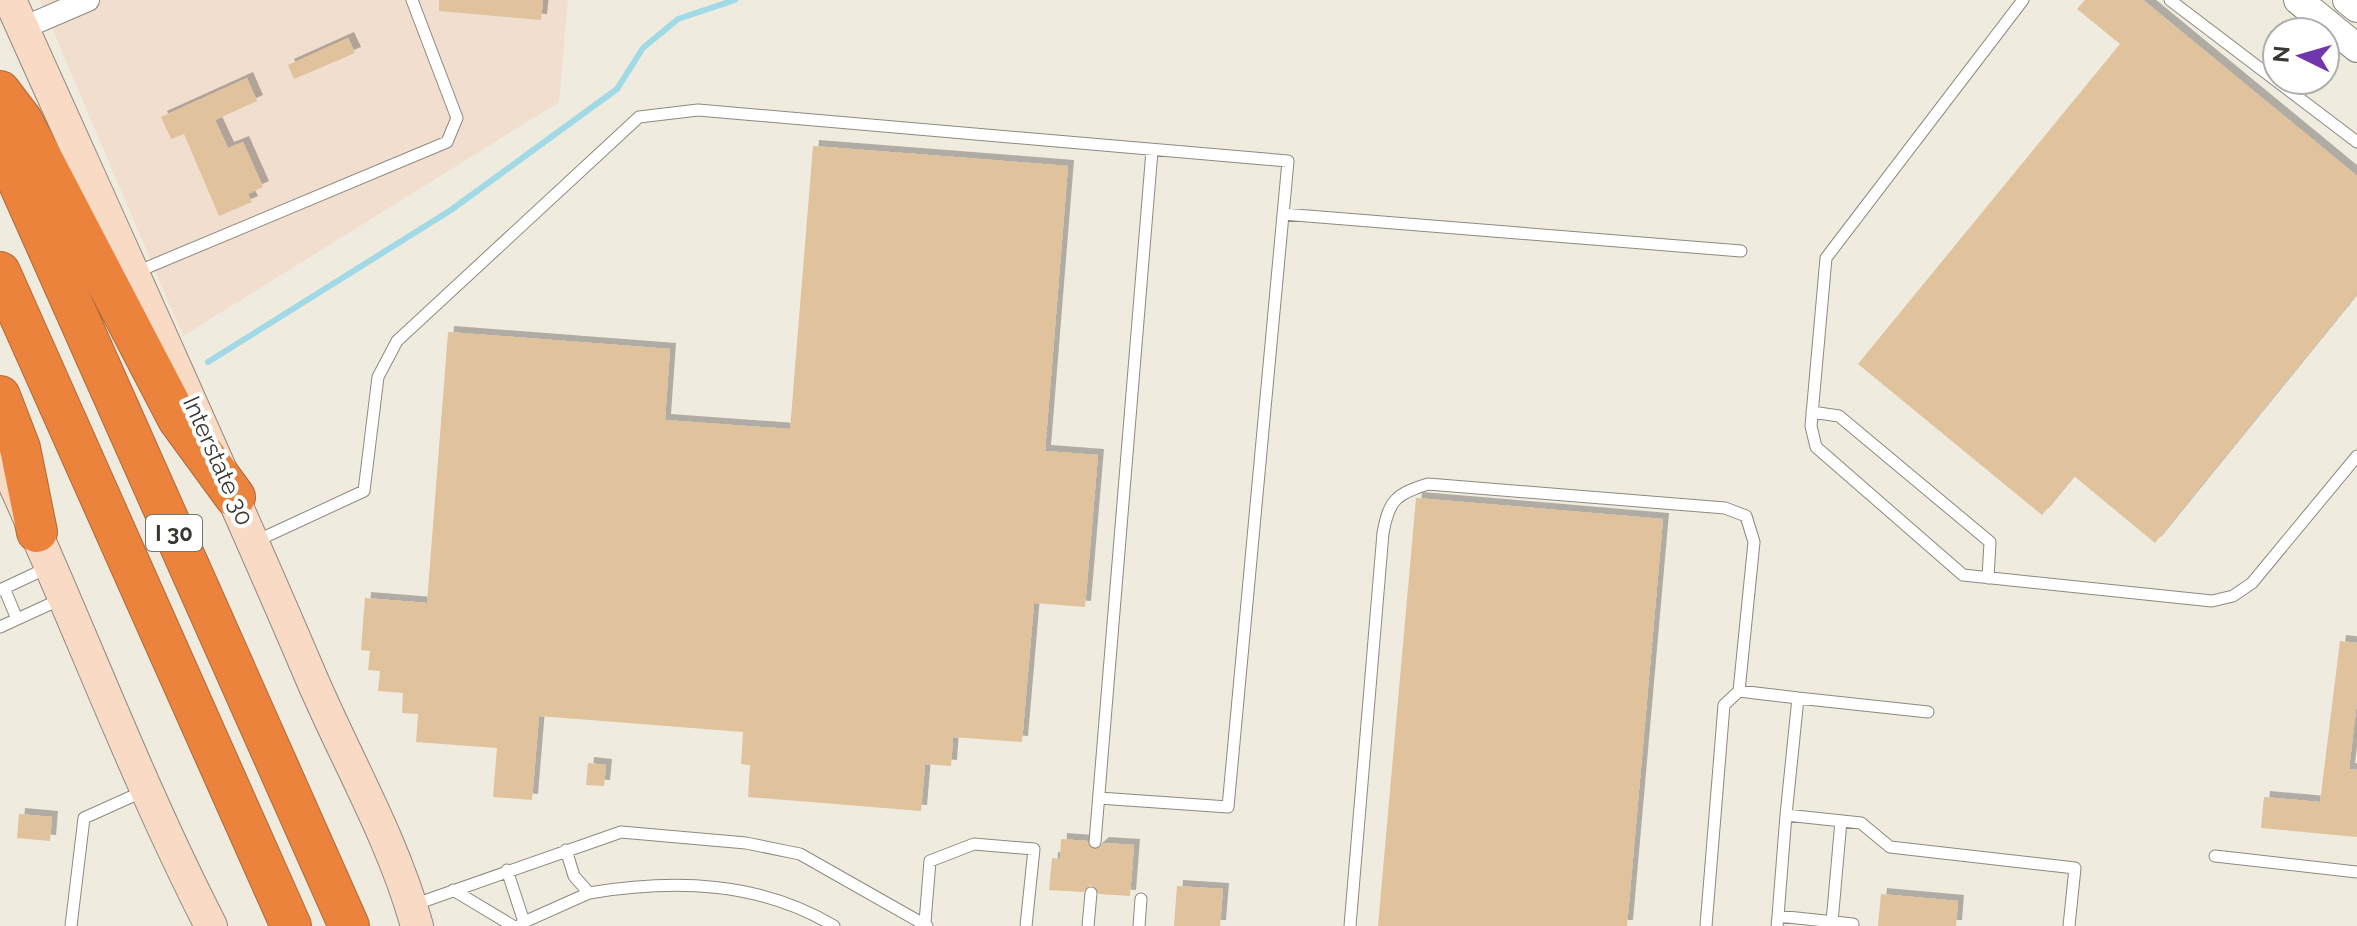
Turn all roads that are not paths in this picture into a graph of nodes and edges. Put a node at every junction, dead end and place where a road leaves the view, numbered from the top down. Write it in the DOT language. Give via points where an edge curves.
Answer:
graph roads {
  1 [pos="88,0"];
  2 [pos="412,0"];
  3 [pos="2023,0"];
  4 [pos="2170,0"];
  5 [pos="2298,0"];
  6 [pos="16,14"];
  7 [pos="2318,16"];
  8 [pos="2341,35"];
  9 [pos="2357,48"];
  10 [pos="0,91"];
  11 [pos="0,141"];
  12 [pos="2357,142"];
  13 [pos="1152,151"];
  14 [pos="1283,214"];
  15 [pos="1741,251"];
  16 [pos="0,272"];
  17 [pos="133,273"];
  18 [pos="0,396"];
  19 [pos="1812,412"];
  20 [pos="0,453"];
  21 [pos="2357,456"];
  22 [pos="235,497"];
  23 [pos="253,542"];
  24 [pos="44,549"];
  25 [pos="1988,578"];
  26 [pos="2,589"];
  27 [pos="64,597"];
  28 [pos="17,619"];
  29 [pos="0,627"];
  30 [pos="1739,691"];
  31 [pos="1798,698"];
  32 [pos="1928,712"];
  33 [pos="145,791"];
  34 [pos="1099,798"];
  35 [pos="1786,815"];
  36 [pos="1841,821"];
  37 [pos="1095,842"];
  38 [pos="566,850"];
  39 [pos="2215,856"];
  40 [pos="507,870"];
  41 [pos="2357,872"];
  42 [pos="453,890"];
  43 [pos="589,893"];
  44 [pos="1091,893"];
  45 [pos="1141,899"];
  46 [pos="414,916"];
  47 [pos="1777,921"];
  48 [pos="1832,922"];
  49 [pos="926,924"];
  50 [pos="1853,924"];
  51 [pos="518,925"];
  52 [pos="71,926"];
  53 [pos="211,926"];
  54 [pos="291,926"];
  55 [pos="349,926"];
  56 [pos="834,926"];
  57 [pos="1026,926"];
  58 [pos="1088,926"];
  59 [pos="1139,926"];
  60 [pos="1350,926"];
  61 [pos="1706,926"];
  62 [pos="2069,926"];
  1 -- 6 [label="street"];
  2 -- 17 [label="lane" via="457,118 447,142"];
  3 -- 19 [label="lane" via="1826,258"];
  4 -- 12 [label="lane"];
  5 -- 7 [label="street"];
  6 -- 17 [label="main road, Interstate 30"];
  8 -- 9 [label="street"];
  10 -- 22 [label="highway" via="22,120 178,419"];
  11 -- 55 [label="highway, I 30"];
  13 -- 14 [label="lane" via="1288,161"];
  13 -- 23 [label="lane" via="698,110 639,117 397,341 378,377 364,491"];
  13 -- 34 [label="lane"];
  14 -- 15 [label="lane"];
  14 -- 34 [label="lane" via="1228,807"];
  16 -- 54 [label="highway, I 30"];
  17 -- 22 [label="main road, Interstate 30"];
  18 -- 24 [label="highway" via="20,448"];
  19 -- 25 [label="lane" via="1816,447 1828,459 1963,575"];
  19 -- 25 [label="lane" via="1839,416 1990,542"];
  20 -- 24 [label="main road"];
  21 -- 25 [label="lane" via="2252,583 2233,596 2212,601"];
  22 -- 23 [label="main road, Interstate 30"];
  23 -- 46 [label="main road, Interstate 30" via="382,828"];
  24 -- 26 [label="lane"];
  24 -- 27 [label="main road"];
  26 -- 28 [label="lane"];
  27 -- 28 [label="lane"];
  27 -- 33 [label="main road"];
  28 -- 29 [label="lane"];
  30 -- 31 [label="lane"];
  30 -- 60 [label="lane" via="1754,542 1746,516 1725,508 1428,484 1407,490 1388,507 1383,533"];
  30 -- 61 [label="lane" via="1724,705"];
  31 -- 32 [label="lane"];
  31 -- 35 [label="lane"];
  33 -- 52 [label="lane" via="84,818"];
  33 -- 53 [label="main road"];
  34 -- 37 [label="lane"];
  35 -- 36 [label="lane"];
  35 -- 47 [label="lane"];
  36 -- 48 [label="lane"];
  36 -- 62 [label="lane" via="1861,823 1890,847 2075,868"];
  38 -- 40 [label="lane"];
  38 -- 43 [label="lane" via="574,876"];
  38 -- 49 [label="lane" via="621,832 746,843 800,854"];
  39 -- 41 [label="lane"];
  40 -- 42 [label="lane"];
  40 -- 51 [label="lane"];
  42 -- 46 [label="lane"];
  42 -- 51 [label="lane"];
  43 -- 51 [label="lane"];
  43 -- 56 [label="lane" via="641,886 719,886 786,902"];
  44 -- 58 [label="lane"];
  45 -- 59 [label="lane"];
  47 -- 48 [label="lane"];
  48 -- 50 [label="lane"];
  49 -- 57 [label="lane" via="930,861 974,844 1034,849"];
}
